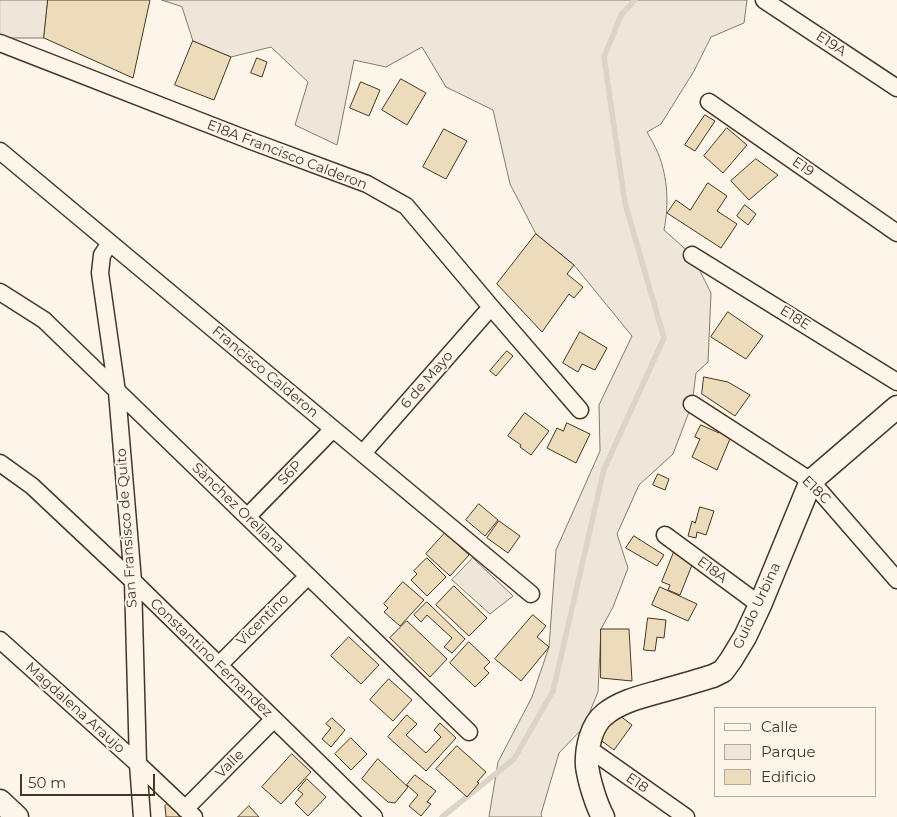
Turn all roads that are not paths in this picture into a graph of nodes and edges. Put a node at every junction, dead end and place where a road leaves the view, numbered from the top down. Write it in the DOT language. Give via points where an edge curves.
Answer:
graph roads {
  1 [pos="764,0"];
  2 [pos="0,44"];
  3 [pos="897,88"];
  4 [pos="709,102"];
  5 [pos="0,151"];
  6 [pos="897,233"];
  7 [pos="110,243"];
  8 [pos="692,255"];
  9 [pos="0,292"];
  10 [pos="491,307"];
  11 [pos="897,382"];
  12 [pos="117,392"];
  13 [pos="692,404"];
  14 [pos="897,408"];
  15 [pos="580,410"];
  16 [pos="333,429"];
  17 [pos="363,453"];
  18 [pos="0,463"];
  19 [pos="811,481"];
  20 [pos="247,517"];
  21 [pos="665,535"];
  22 [pos="308,576"];
  23 [pos="897,580"];
  24 [pos="132,581"];
  25 [pos="531,594"];
  26 [pos="760,605"];
  27 [pos="0,640"];
  28 [pos="219,665"];
  29 [pos="274,719"];
  30 [pos="469,732"];
  31 [pos="588,748"];
  32 [pos="138,764"];
  33 [pos="0,800"];
  34 [pos="190,813"];
  35 [pos="17,817"];
  36 [pos="142,817"];
  37 [pos="374,817"];
  38 [pos="603,817"];
  39 [pos="686,817"];
  1 -- 3 [label="street, E19A"];
  2 -- 10 [label="street, E18A Francisco Calderon" via="367,184 406,206"];
  4 -- 6 [label="street, E19"];
  5 -- 7 [label="street, Francisco Calderon"];
  7 -- 12 [label="street, San Fransisco de Quito" via="102,255 100,273"];
  7 -- 16 [label="street, Francisco Calderon"];
  8 -- 11 [label="street, E18E"];
  9 -- 12 [label="street, Sànchez Orellana" via="44,320"];
  10 -- 15 [label="street, E18A Francisco Calderon"];
  10 -- 17 [label="street, 6 de Mayo"];
  12 -- 20 [label="street, Sànchez Orellana"];
  12 -- 24 [label="street, San Fransisco de Quito"];
  13 -- 19 [label="street, E18C"];
  14 -- 19 [label="street, Guido Urbina"];
  16 -- 17 [label="street, Francisco Calderon"];
  16 -- 20 [label="street, S6P"];
  17 -- 25 [label="street, Francisco Calderon"];
  18 -- 24 [label="street, Constantino Fernandez" via="32,486"];
  19 -- 23 [label="street, E18C"];
  19 -- 26 [label="street, Guido Urbina"];
  20 -- 22 [label="street, Sànchez Orellana"];
  21 -- 26 [label="street, E18A"];
  22 -- 28 [label="street, Vicentino"];
  22 -- 30 [label="street, Sànchez Orellana"];
  24 -- 28 [label="street, Constantino Fernandez"];
  24 -- 32 [label="street, San Fransisco de Quito"];
  26 -- 31 [label="street, Guido Urbina" via="745,637 723,671 620,704 604,714 594,728"];
  27 -- 32 [label="street, Magdalena Araujo"];
  28 -- 29 [label="street, Constantino Fernandez"];
  29 -- 34 [label="street, Valle"];
  29 -- 37 [label="street, Constantino Fernandez"];
  31 -- 38 [label="street, Guido Urbina" via="587,767"];
  31 -- 39 [label="street, E18"];
  32 -- 34 [label="street, Magdalena Araujo"];
  32 -- 36 [label="street, San Fransisco de Quito"];
  33 -- 35 [label="street"];
}
